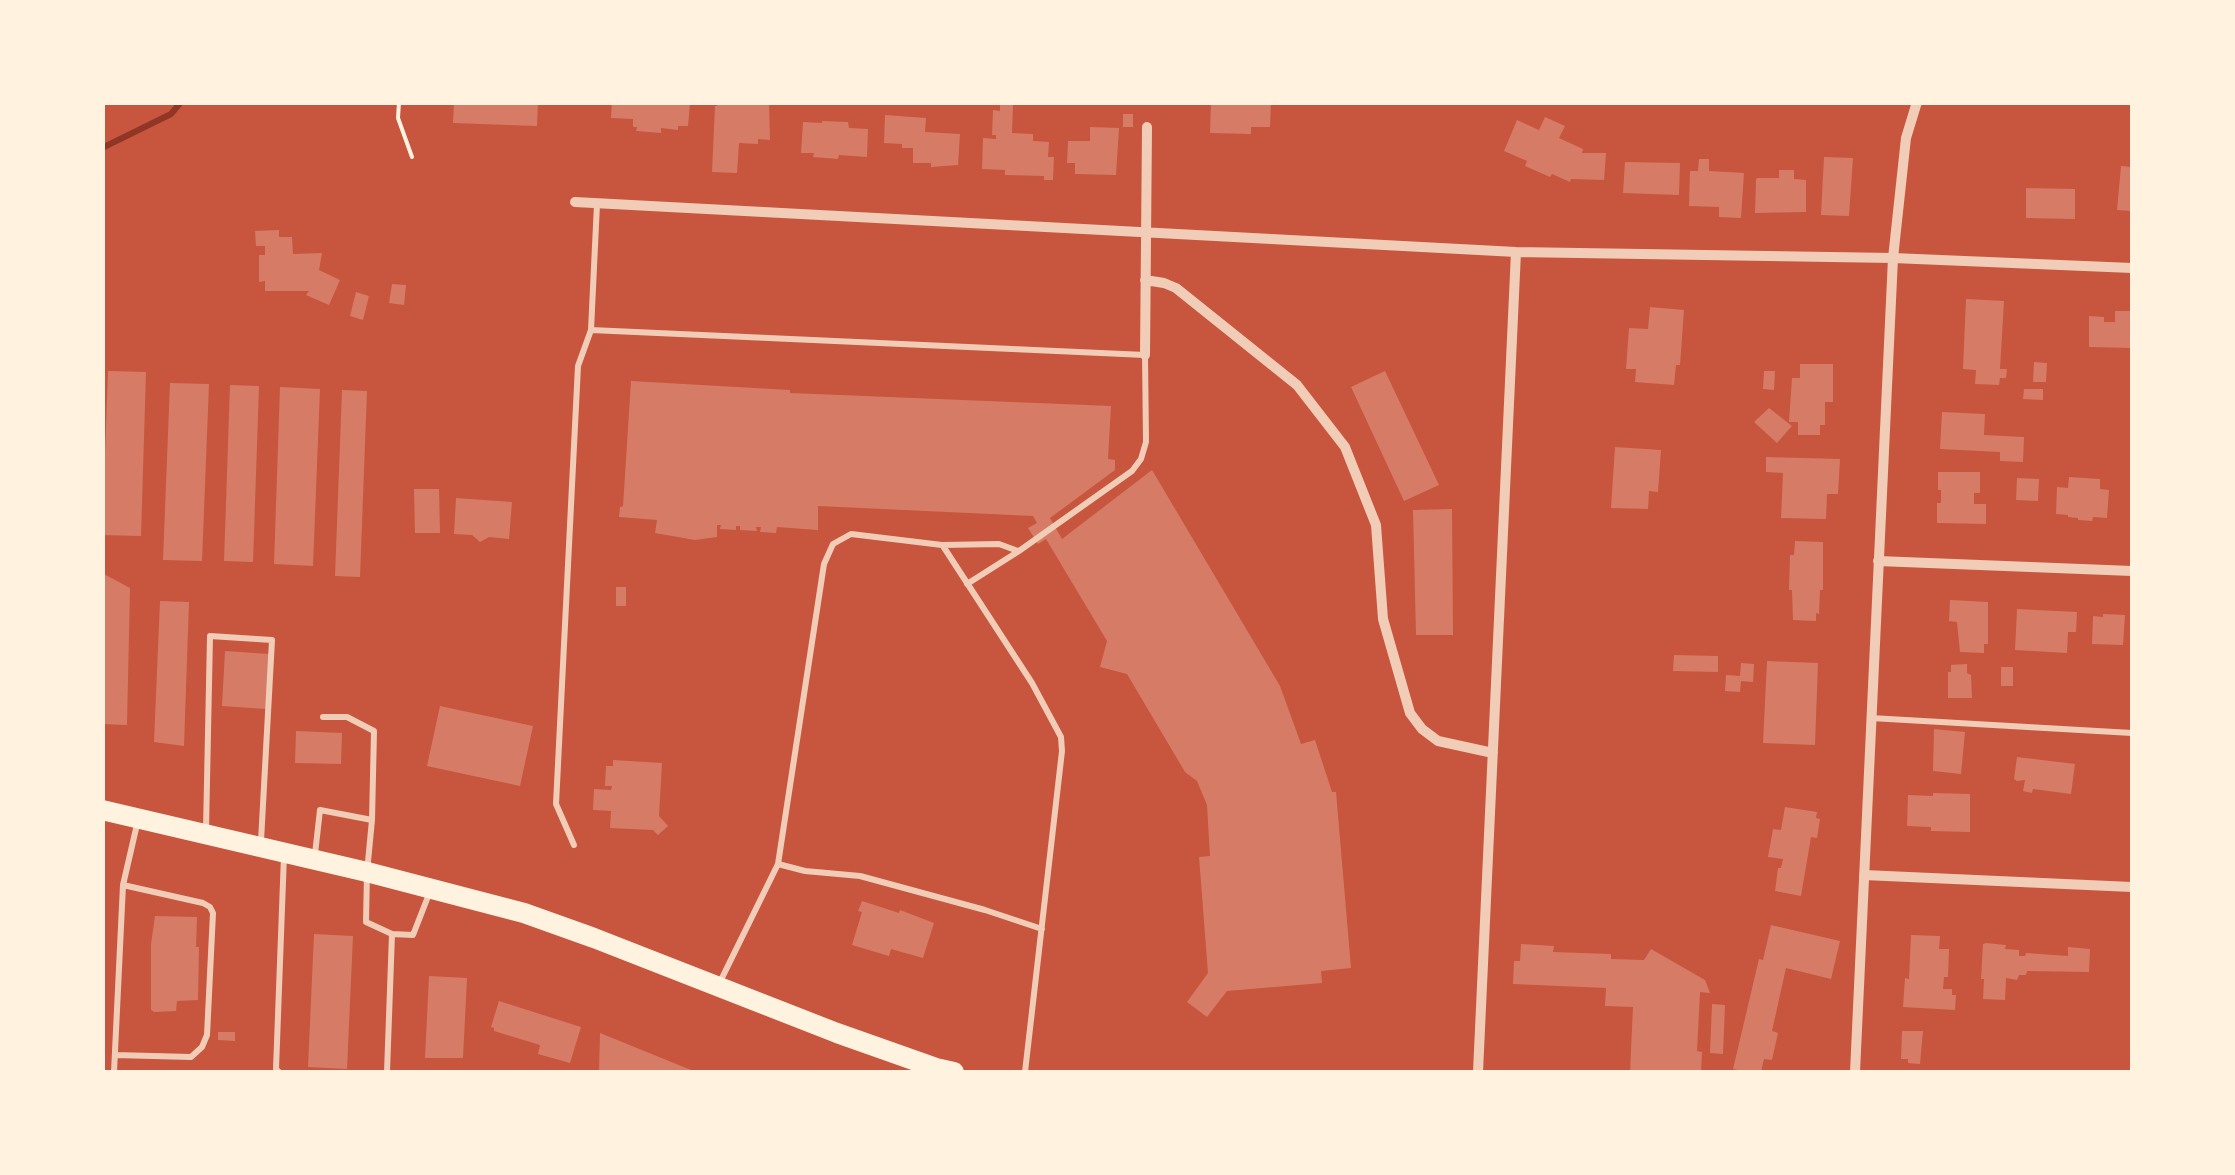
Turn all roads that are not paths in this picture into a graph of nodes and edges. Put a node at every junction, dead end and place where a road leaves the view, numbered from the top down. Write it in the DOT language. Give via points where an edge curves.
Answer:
graph roads {
  1 [pos="1916,102"];
  2 [pos="1146,127"];
  3 [pos="575,202"];
  4 [pos="597,203"];
  5 [pos="1146,231"];
  6 [pos="1516,252"];
  7 [pos="1893,258"];
  8 [pos="2132,268"];
  9 [pos="1145,280"];
  10 [pos="591,330"];
  11 [pos="1144,355"];
  12 [pos="942,545"];
  13 [pos="1019,551"];
  14 [pos="1878,561"];
  15 [pos="2132,571"];
  16 [pos="967,584"];
  17 [pos="322,717"];
  18 [pos="1871,718"];
  19 [pos="2132,733"];
  20 [pos="1492,753"];
  21 [pos="102,810"];
  22 [pos="138,819"];
  23 [pos="372,820"];
  24 [pos="206,835"];
  25 [pos="574,845"];
  26 [pos="260,848"];
  27 [pos="284,853"];
  28 [pos="314,861"];
  29 [pos="778,864"];
  30 [pos="367,872"];
  31 [pos="1864,875"];
  32 [pos="123,884"];
  33 [pos="2132,887"];
  34 [pos="432,888"];
  35 [pos="1042,930"];
  36 [pos="392,934"];
  37 [pos="718,986"];
  38 [pos="115,1056"];
  39 [pos="114,1072"];
  40 [pos="278,1072"];
  41 [pos="387,1072"];
  42 [pos="954,1072"];
  43 [pos="1025,1072"];
  44 [pos="1478,1072"];
  45 [pos="1855,1072"];
  1 -- 7 [label="street"];
  2 -- 5 [label="street"];
  3 -- 4 [label="street"];
  4 -- 5 [label="street"];
  4 -- 10 [label="lane"];
  5 -- 6 [label="street"];
  5 -- 9 [label="street"];
  6 -- 7 [label="street"];
  6 -- 20 [label="street"];
  7 -- 8 [label="street"];
  7 -- 14 [label="street"];
  9 -- 11 [label="street"];
  9 -- 20 [label="street" via="1176,288 1297,385 1345,447 1376,526 1383,619 1410,713 1438,741"];
  10 -- 11 [label="lane"];
  10 -- 25 [label="lane" via="578,366 556,804"];
  11 -- 13 [label="lane" via="1142,459"];
  12 -- 13 [label="lane" via="999,544"];
  12 -- 16 [label="lane"];
  12 -- 29 [label="lane" via="850,534 833,544 824,564"];
  13 -- 16 [label="lane"];
  14 -- 15 [label="street"];
  14 -- 18 [label="street"];
  16 -- 35 [label="lane" via="1062,737"];
  17 -- 23 [label="lane" via="348,718 374,731"];
  18 -- 19 [label="lane"];
  18 -- 31 [label="street"];
  20 -- 44 [label="street"];
  21 -- 22 [label="main road"];
  22 -- 24 [label="main road"];
  22 -- 32 [label="lane"];
  23 -- 28 [label="lane" via="320,810"];
  23 -- 30 [label="lane"];
  24 -- 26 [label="main road"];
  24 -- 26 [label="lane" via="210,636 272,640"];
  26 -- 27 [label="main road"];
  27 -- 28 [label="main road"];
  27 -- 40 [label="lane"];
  28 -- 30 [label="main road"];
  29 -- 35 [label="lane" via="860,876"];
  29 -- 37 [label="lane"];
  30 -- 34 [label="main road"];
  30 -- 36 [label="lane" via="366,922"];
  31 -- 33 [label="street"];
  31 -- 45 [label="street"];
  32 -- 38 [label="lane"];
  32 -- 38 [label="lane" via="203,902 213,912 202,1048 191,1057"];
  34 -- 36 [label="lane" via="413,935"];
  34 -- 37 [label="main road" via="524,913"];
  35 -- 43 [label="lane"];
  36 -- 41 [label="lane"];
  37 -- 42 [label="main road"];
  38 -- 39 [label="lane"];
}
